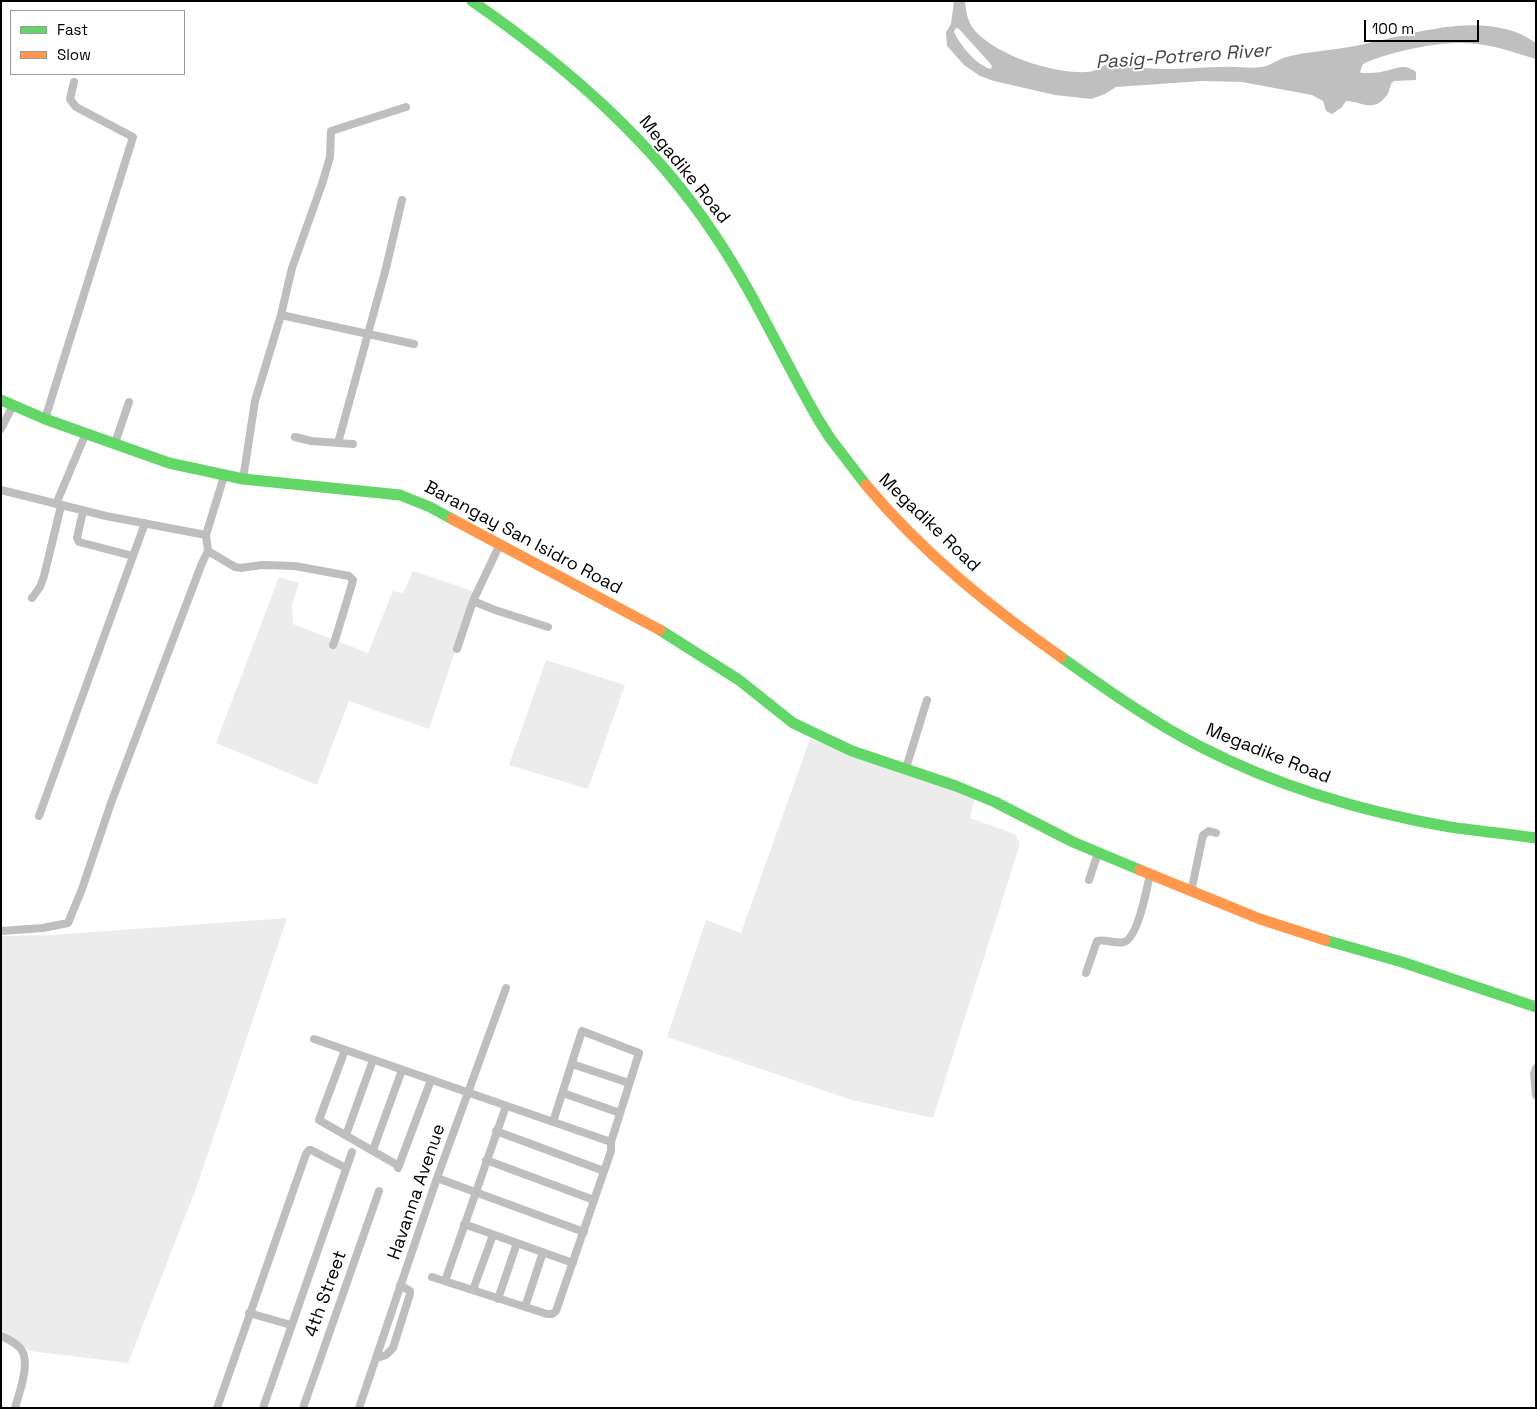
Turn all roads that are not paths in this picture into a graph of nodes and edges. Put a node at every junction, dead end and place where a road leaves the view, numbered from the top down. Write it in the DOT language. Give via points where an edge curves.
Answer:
graph roads {
  1 [pos="472,1"];
  2 [pos="74,82"];
  3 [pos="406,107"];
  4 [pos="402,200"];
  5 [pos="281,315"];
  6 [pos="368,334"];
  7 [pos="414,344"];
  8 [pos="1,400"];
  9 [pos="129,402"];
  10 [pos="13,405"];
  11 [pos="45,419"];
  12 [pos="1,429"];
  13 [pos="86,433"];
  14 [pos="295,437"];
  15 [pos="115,443"];
  16 [pos="338,443"];
  17 [pos="353,444"];
  18 [pos="224,476"];
  19 [pos="243,478"];
  20 [pos="1,490"];
  21 [pos="58,505"];
  22 [pos="83,511"];
  23 [pos="145,523"];
  24 [pos="206,535"];
  25 [pos="500,544"];
  26 [pos="208,552"];
  27 [pos="133,556"];
  28 [pos="32,598"];
  29 [pos="473,602"];
  30 [pos="548,627"];
  31 [pos="332,645"];
  32 [pos="457,649"];
  33 [pos="926,700"];
  34 [pos="906,768"];
  35 [pos="39,816"];
  36 [pos="1216,833"];
  37 [pos="1536,838"];
  38 [pos="1098,853"];
  39 [pos="1150,874"];
  40 [pos="1090,880"];
  41 [pos="1190,892"];
  42 [pos="1,931"];
  43 [pos="1086,972"];
  44 [pos="506,988"];
  45 [pos="1536,1007"];
  46 [pos="314,1039"];
  47 [pos="345,1050"];
  48 [pos="373,1060"];
  49 [pos="572,1064"];
  50 [pos="1536,1068"];
  51 [pos="402,1070"];
  52 [pos="431,1080"];
  53 [pos="630,1083"];
  54 [pos="468,1092"];
  55 [pos="563,1093"];
  56 [pos="1536,1096"];
  57 [pos="506,1106"];
  58 [pos="620,1113"];
  59 [pos="553,1122"];
  60 [pos="496,1131"];
  61 [pos="346,1135"];
  62 [pos="611,1142"];
  63 [pos="373,1150"];
  64 [pos="352,1152"];
  65 [pos="486,1160"];
  66 [pos="346,1168"];
  67 [pos="604,1170"];
  68 [pos="437,1178"];
  69 [pos="379,1191"];
  70 [pos="476,1192"];
  71 [pos="594,1200"];
  72 [pos="464,1224"];
  73 [pos="584,1232"];
  74 [pos="493,1235"];
  75 [pos="517,1243"];
  76 [pos="543,1252"];
  77 [pos="573,1263"];
  78 [pos="432,1277"];
  79 [pos="445,1281"];
  80 [pos="400,1285"];
  81 [pos="473,1290"];
  82 [pos="498,1299"];
  83 [pos="525,1307"];
  84 [pos="249,1313"];
  85 [pos="291,1325"];
  86 [pos="1,1336"];
  87 [pos="377,1358"];
  88 [pos="15,1408"];
  89 [pos="216,1408"];
  90 [pos="263,1408"];
  91 [pos="303,1408"];
  92 [pos="359,1408"];
  1 -- 37 [label="street, Megadike Road" via="515,29 583,85 667,171 736,266 828,436 858,477 900,525 998,611 1159,723 1230,761 1327,798 1455,827"];
  2 -- 11 [label="street" via="70,98 76,107 133,137"];
  3 -- 5 [label="street" via="331,131 330,157 292,268"];
  4 -- 6 [label="street"];
  5 -- 6 [label="street"];
  5 -- 19 [label="street" via="255,401"];
  6 -- 7 [label="street"];
  6 -- 16 [label="street"];
  8 -- 10 [label="street, Barangay San Isidro Road"];
  9 -- 15 [label="street"];
  10 -- 11 [label="street, Barangay San Isidro Road"];
  10 -- 12 [label="street"];
  11 -- 13 [label="street, Barangay San Isidro Road"];
  13 -- 15 [label="street, Barangay San Isidro Road"];
  13 -- 21 [label="street"];
  14 -- 16 [label="street"];
  15 -- 18 [label="street, Barangay San Isidro Road" via="169,463"];
  16 -- 17 [label="street"];
  18 -- 19 [label="street, Barangay San Isidro Road"];
  18 -- 24 [label="street"];
  19 -- 25 [label="street, Barangay San Isidro Road" via="400,495"];
  20 -- 21 [label="street"];
  21 -- 22 [label="street"];
  21 -- 28 [label="street" via="44,576"];
  22 -- 23 [label="street"];
  22 -- 27 [label="street" via="79,542"];
  23 -- 24 [label="street"];
  23 -- 27 [label="street"];
  24 -- 26 [label="street"];
  25 -- 29 [label="street"];
  25 -- 34 [label="street, Barangay San Isidro Road" via="672,636 739,680 793,723 852,751"];
  26 -- 31 [label="street" via="235,567 295,566 349,576 352,584"];
  26 -- 42 [label="street" via="68,923"];
  27 -- 35 [label="street"];
  29 -- 30 [label="street"];
  29 -- 32 [label="street"];
  33 -- 34 [label="street"];
  34 -- 38 [label="street, Barangay San Isidro Road" via="995,802"];
  36 -- 41 [label="street" via="1209,831 1204,835"];
  38 -- 39 [label="street, Barangay San Isidro Road"];
  38 -- 40 [label="street"];
  39 -- 41 [label="street, Barangay San Isidro Road"];
  39 -- 43 [label="street" via="1137,926 1130,938 1121,942 1097,941"];
  41 -- 45 [label="street, Barangay San Isidro Road" via="1260,919"];
  44 -- 54 [label="street, Havanna Avenue"];
  46 -- 47 [label="street"];
  47 -- 48 [label="street"];
  47 -- 61 [label="street" via="318,1120"];
  48 -- 51 [label="street"];
  48 -- 61 [label="street"];
  49 -- 53 [label="street"];
  49 -- 53 [label="street" via="582,1031 639,1053"];
  49 -- 55 [label="street"];
  50 -- 56 [label="street"];
  51 -- 52 [label="street"];
  51 -- 63 [label="street"];
  52 -- 54 [label="street"];
  52 -- 63 [label="street" via="399,1167"];
  53 -- 58 [label="street"];
  54 -- 57 [label="street"];
  54 -- 68 [label="street, Havanna Avenue"];
  55 -- 58 [label="street"];
  55 -- 59 [label="street"];
  57 -- 59 [label="street"];
  57 -- 60 [label="street"];
  58 -- 62 [label="street"];
  59 -- 62 [label="street"];
  60 -- 65 [label="street"];
  60 -- 67 [label="street"];
  61 -- 63 [label="street"];
  62 -- 67 [label="street"];
  64 -- 66 [label="street"];
  65 -- 70 [label="street"];
  65 -- 71 [label="street"];
  66 -- 84 [label="street" via="312,1150 306,1154"];
  66 -- 85 [label="street"];
  67 -- 71 [label="street"];
  68 -- 70 [label="street"];
  68 -- 80 [label="street, Havanna Avenue"];
  69 -- 91 [label="street, 4th Street"];
  70 -- 72 [label="street"];
  70 -- 73 [label="street"];
  71 -- 73 [label="street"];
  72 -- 74 [label="street"];
  72 -- 79 [label="street"];
  73 -- 77 [label="street"];
  74 -- 75 [label="street"];
  74 -- 81 [label="street"];
  75 -- 76 [label="street"];
  75 -- 82 [label="street"];
  76 -- 77 [label="street"];
  76 -- 83 [label="street"];
  77 -- 83 [label="street" via="556,1312 547,1314"];
  78 -- 79 [label="street"];
  79 -- 81 [label="street"];
  80 -- 87 [label="street, Havanna Avenue"];
  80 -- 87 [label="street" via="410,1294 394,1348 386,1356"];
  81 -- 82 [label="street"];
  82 -- 83 [label="street"];
  84 -- 85 [label="street"];
  84 -- 89 [label="street"];
  85 -- 90 [label="street"];
  86 -- 88 [label="street" via="21,1349 25,1358"];
  87 -- 92 [label="street, Havanna Avenue"];
}
